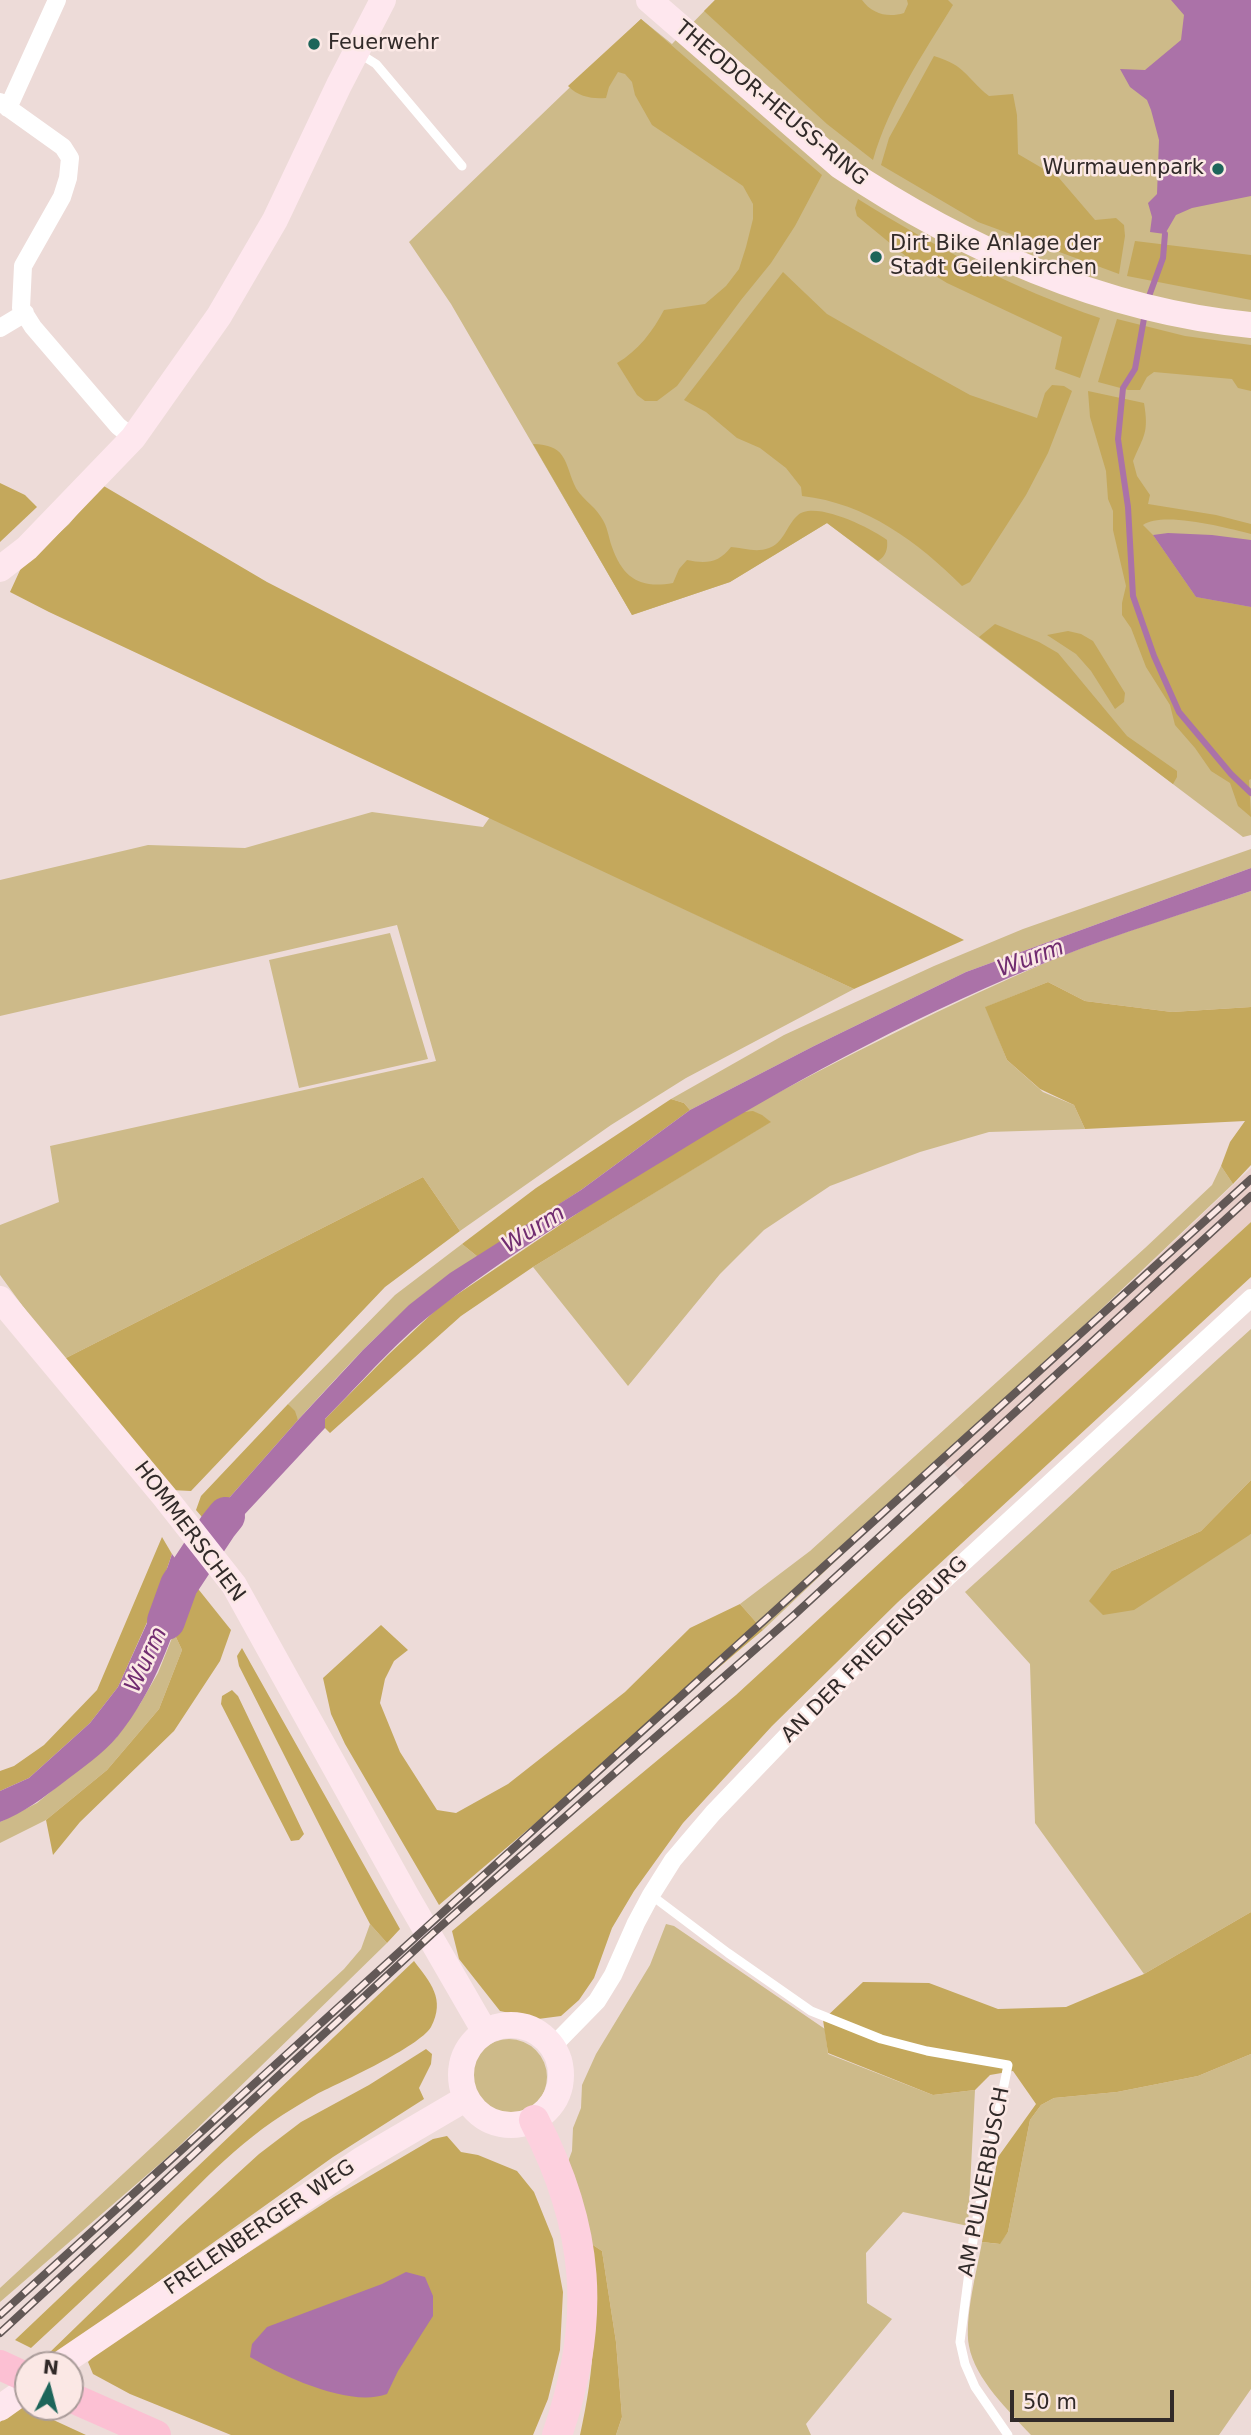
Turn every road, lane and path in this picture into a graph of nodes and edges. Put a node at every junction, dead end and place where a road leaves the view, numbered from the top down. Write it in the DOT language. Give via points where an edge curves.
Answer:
graph roads {
  1 [pos="57,0"];
  2 [pos="383,0"];
  3 [pos="649,0"];
  4 [pos="356,51"];
  5 [pos="4,105"];
  6 [pos="462,166"];
  7 [pos="25,313"];
  8 [pos="1251,325"];
  9 [pos="0,328"];
  10 [pos="132,438"];
  11 [pos="0,569"];
  12 [pos="1251,1298"];
  13 [pos="0,1299"];
  14 [pos="651,1895"];
  15 [pos="485,2032"];
  16 [pos="552,2047"];
  17 [pos="465,2099"];
  18 [pos="534,2120"];
  19 [pos="81,2351"];
  20 [pos="84,2403"];
  21 [pos="156,2435"];
  22 [pos="557,2435"];
  23 [pos="1008,2435"];
  1 -- 5 [label="street"];
  2 -- 4 [label="main road"];
  3 -- 8 [label="main road, THEODOR-HEUSS-RING" via="840,166 967,242 1084,290 1180,314"];
  4 -- 6 [label="lane" via="376,64"];
  4 -- 10 [label="main road" via="275,220 219,316"];
  5 -- 7 [label="street" via="62,147 70,158 62,197 23,266 21,307"];
  7 -- 9 [label="street"];
  7 -- 10 [label="street"];
  10 -- 11 [label="main road" via="35,540"];
  12 -- 14 [label="street, AN DER FRIEDENSBURG" via="878,1641 713,1813 673,1860"];
  13 -- 15 [label="main road, HOMMERSCHEN" via="234,1585"];
  14 -- 16 [label="street, AN DER FRIEDENSBURG" via="597,2001"];
  14 -- 23 [label="lane, AM PULVERBUSCH" via="811,2011 881,2039 1008,2065 974,2232 960,2342 975,2387"];
  15 -- 16 [label="main road" via="522,2026"];
  15 -- 17 [label="main road" via="462,2061"];
  16 -- 18 [label="main road" via="560,2065 560,2085 553,2103"];
  17 -- 18 [label="main road" via="492,2123 516,2126"];
  17 -- 19 [label="main road, FRELENBERGER WEG" via="361,2160"];
  18 -- 22 [label="main road" via="568,2199 582,2266 577,2361"];
  20 -- 21 [label="highway"];
}
